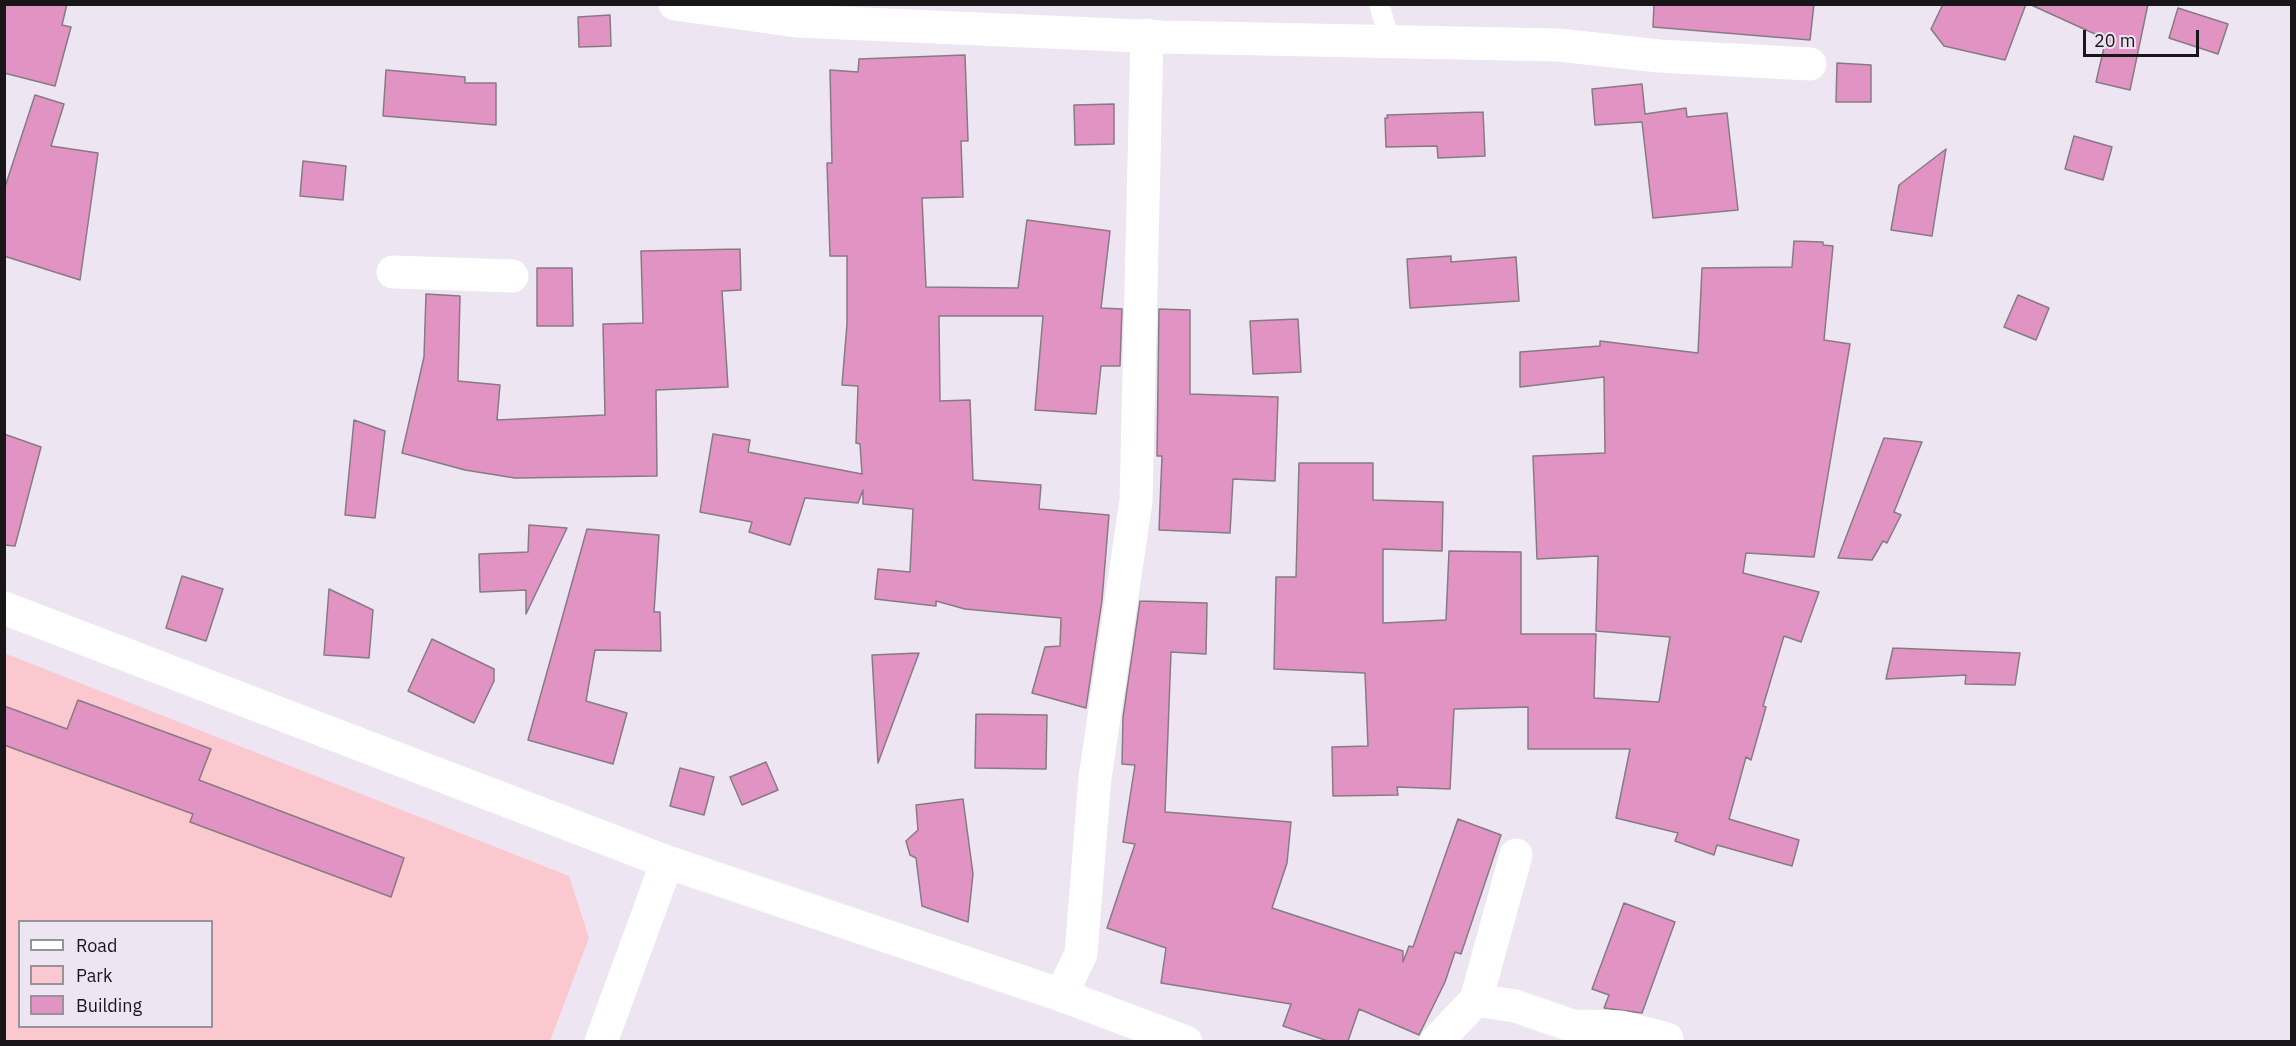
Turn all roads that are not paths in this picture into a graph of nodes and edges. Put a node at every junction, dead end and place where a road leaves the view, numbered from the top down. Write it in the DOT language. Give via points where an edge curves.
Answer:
graph roads {
  1 [pos="675,4"];
  2 [pos="1379,4"];
  3 [pos="1147,35"];
  4 [pos="1390,41"];
  5 [pos="1810,64"];
  6 [pos="393,272"];
  7 [pos="512,276"];
  8 [pos="4,608"];
  9 [pos="1516,855"];
  10 [pos="667,862"];
  11 [pos="1061,994"];
  12 [pos="1476,1000"];
  13 [pos="1667,1039"];
  14 [pos="601,1041"];
  15 [pos="1186,1041"];
  16 [pos="1436,1041"];
  1 -- 3 [label="street" via="796,21"];
  2 -- 4 [label="lane"];
  3 -- 4 [label="street"];
  3 -- 11 [label="street" via="1136,501 1095,778 1081,954"];
  4 -- 5 [label="street" via="1558,45 1659,56"];
  6 -- 7 [label="street"];
  8 -- 10 [label="street"];
  9 -- 12 [label="street"];
  10 -- 11 [label="street"];
  10 -- 14 [label="street"];
  11 -- 15 [label="street"];
  12 -- 13 [label="street" via="1515,1006 1574,1026 1621,1027"];
  12 -- 16 [label="street"];
}
